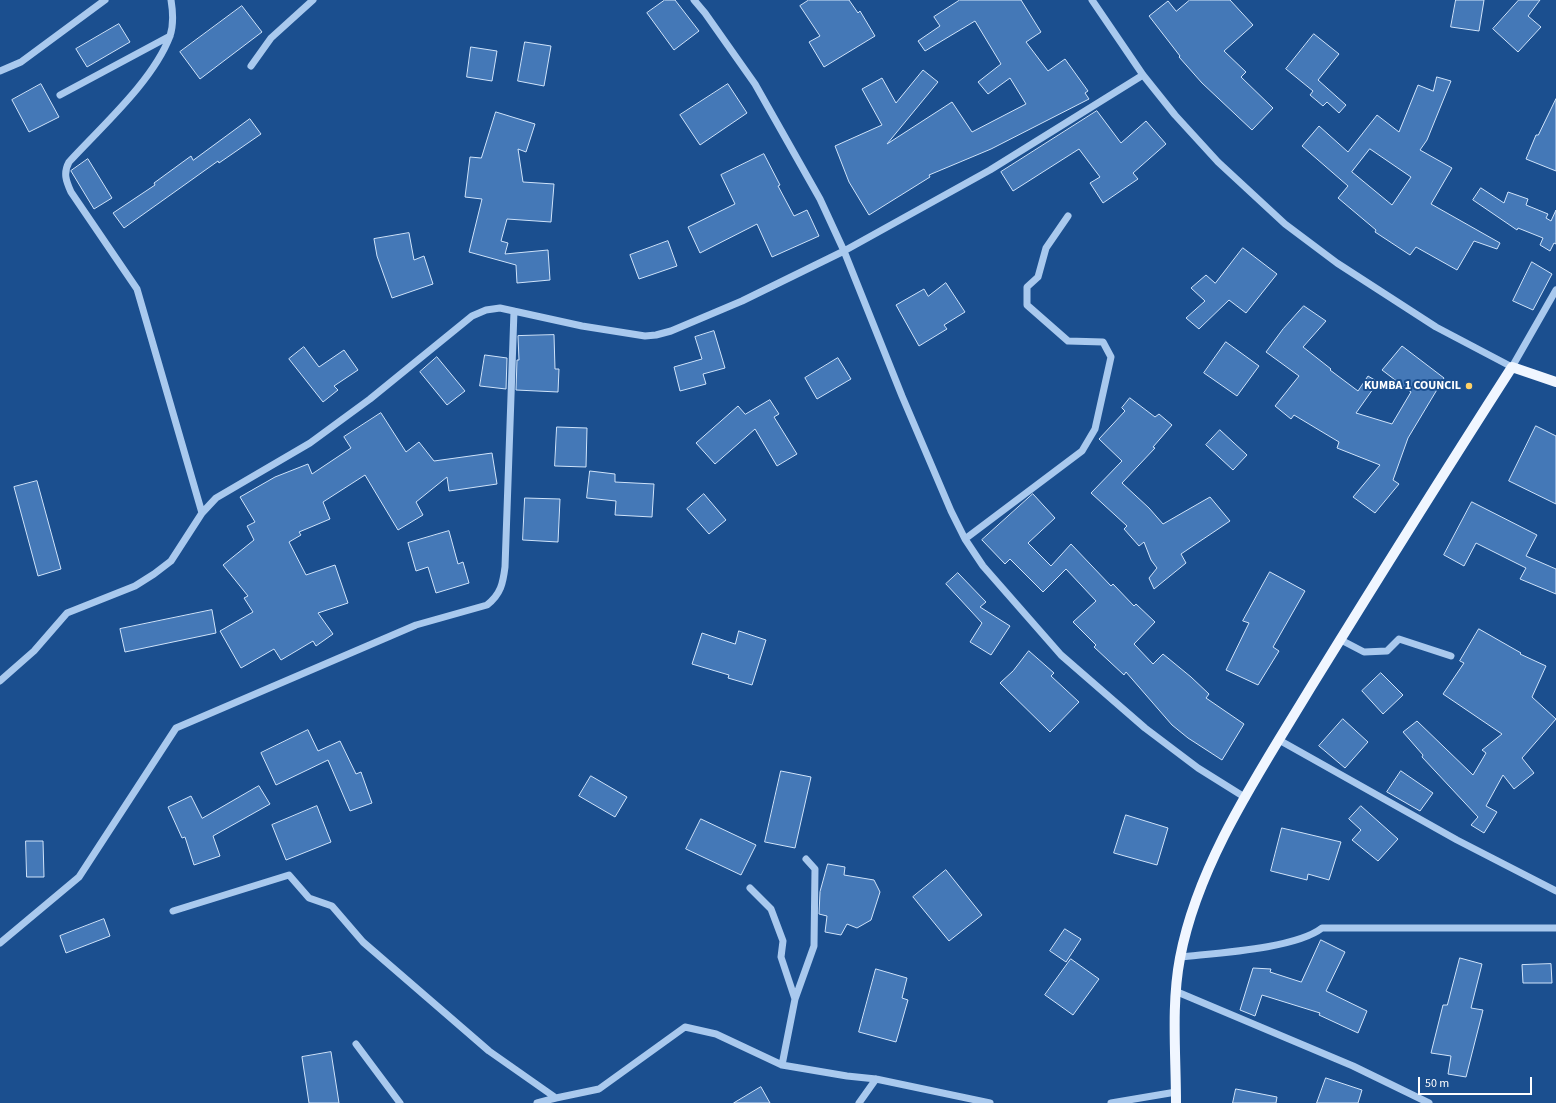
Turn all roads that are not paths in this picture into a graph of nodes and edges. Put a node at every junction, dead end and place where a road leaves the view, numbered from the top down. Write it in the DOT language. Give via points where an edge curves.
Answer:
graph roads {
  1 [pos="105,0"];
  2 [pos="171,0"];
  3 [pos="313,0"];
  4 [pos="694,0"];
  5 [pos="1092,0"];
  6 [pos="170,36"];
  7 [pos="251,66"];
  8 [pos="0,71"];
  9 [pos="1142,75"];
  10 [pos="60,94"];
  11 [pos="1068,216"];
  12 [pos="844,251"];
  13 [pos="1556,290"];
  14 [pos="514,310"];
  15 [pos="1512,367"];
  16 [pos="1556,382"];
  17 [pos="202,514"];
  18 [pos="965,539"];
  19 [pos="1341,640"];
  20 [pos="1451,656"];
  21 [pos="0,681"];
  22 [pos="1279,740"];
  23 [pos="1246,798"];
  24 [pos="806,860"];
  25 [pos="750,888"];
  26 [pos="1556,891"];
  27 [pos="173,911"];
  28 [pos="1556,928"];
  29 [pos="0,943"];
  30 [pos="1180,957"];
  31 [pos="1175,991"];
  32 [pos="795,999"];
  33 [pos="356,1044"];
  34 [pos="782,1065"];
  35 [pos="876,1079"];
  36 [pos="1176,1092"];
  37 [pos="556,1098"];
  38 [pos="400,1103"];
  39 [pos="537,1103"];
  40 [pos="859,1103"];
  41 [pos="990,1103"];
  42 [pos="1111,1103"];
  43 [pos="1176,1103"];
  44 [pos="1429,1103"];
  1 -- 8 [label="street" via="21,62"];
  2 -- 6 [label="street" via="173,18"];
  3 -- 7 [label="street" via="272,38"];
  4 -- 12 [label="street" via="755,84 776,119 820,199"];
  5 -- 9 [label="street"];
  6 -- 10 [label="street"];
  6 -- 17 [label="street" via="150,74 69,162 65,170 71,192 139,296"];
  9 -- 12 [label="street" via="990,170"];
  9 -- 15 [label="street" via="1218,162 1286,224 1337,263 1436,327"];
  11 -- 18 [label="street" via="1046,248 1038,277 1027,287 1027,306 1068,340 1103,342 1111,357 1095,429 1082,452"];
  12 -- 14 [label="street" via="742,301 656,335 645,336 582,326"];
  12 -- 18 [label="street" via="905,403"];
  13 -- 15 [label="street"];
  14 -- 17 [label="street" via="486,310 472,316 370,399 310,443 216,498"];
  14 -- 29 [label="street" via="505,567 497,597 488,605 416,625 176,728 79,877"];
  15 -- 16 [label="main road"];
  15 -- 19 [label="main road"];
  17 -- 21 [label="street" via="171,561 135,586 67,613 34,651"];
  18 -- 23 [label="street" via="983,566 1061,655 1145,728 1198,768"];
  19 -- 20 [label="street" via="1364,652 1371,652 1387,651 1399,638"];
  19 -- 22 [label="main road"];
  22 -- 23 [label="main road"];
  22 -- 26 [label="street" via="1457,840"];
  23 -- 30 [label="main road" via="1215,853 1196,899"];
  24 -- 32 [label="street" via="815,868 814,946"];
  25 -- 32 [label="street" via="771,909 783,941 781,958"];
  27 -- 37 [label="street" via="289,875 309,898 332,906 363,942 489,1051"];
  28 -- 30 [label="street" via="1322,928 1298,940"];
  30 -- 31 [label="main road"];
  31 -- 36 [label="main road"];
  31 -- 44 [label="street" via="1353,1066"];
  32 -- 34 [label="street"];
  33 -- 38 [label="street"];
  34 -- 35 [label="street"];
  34 -- 37 [label="street" via="716,1034 685,1027 599,1089"];
  35 -- 40 [label="street"];
  35 -- 41 [label="street"];
  36 -- 42 [label="street"];
  36 -- 43 [label="main road"];
  37 -- 39 [label="street"];
}
